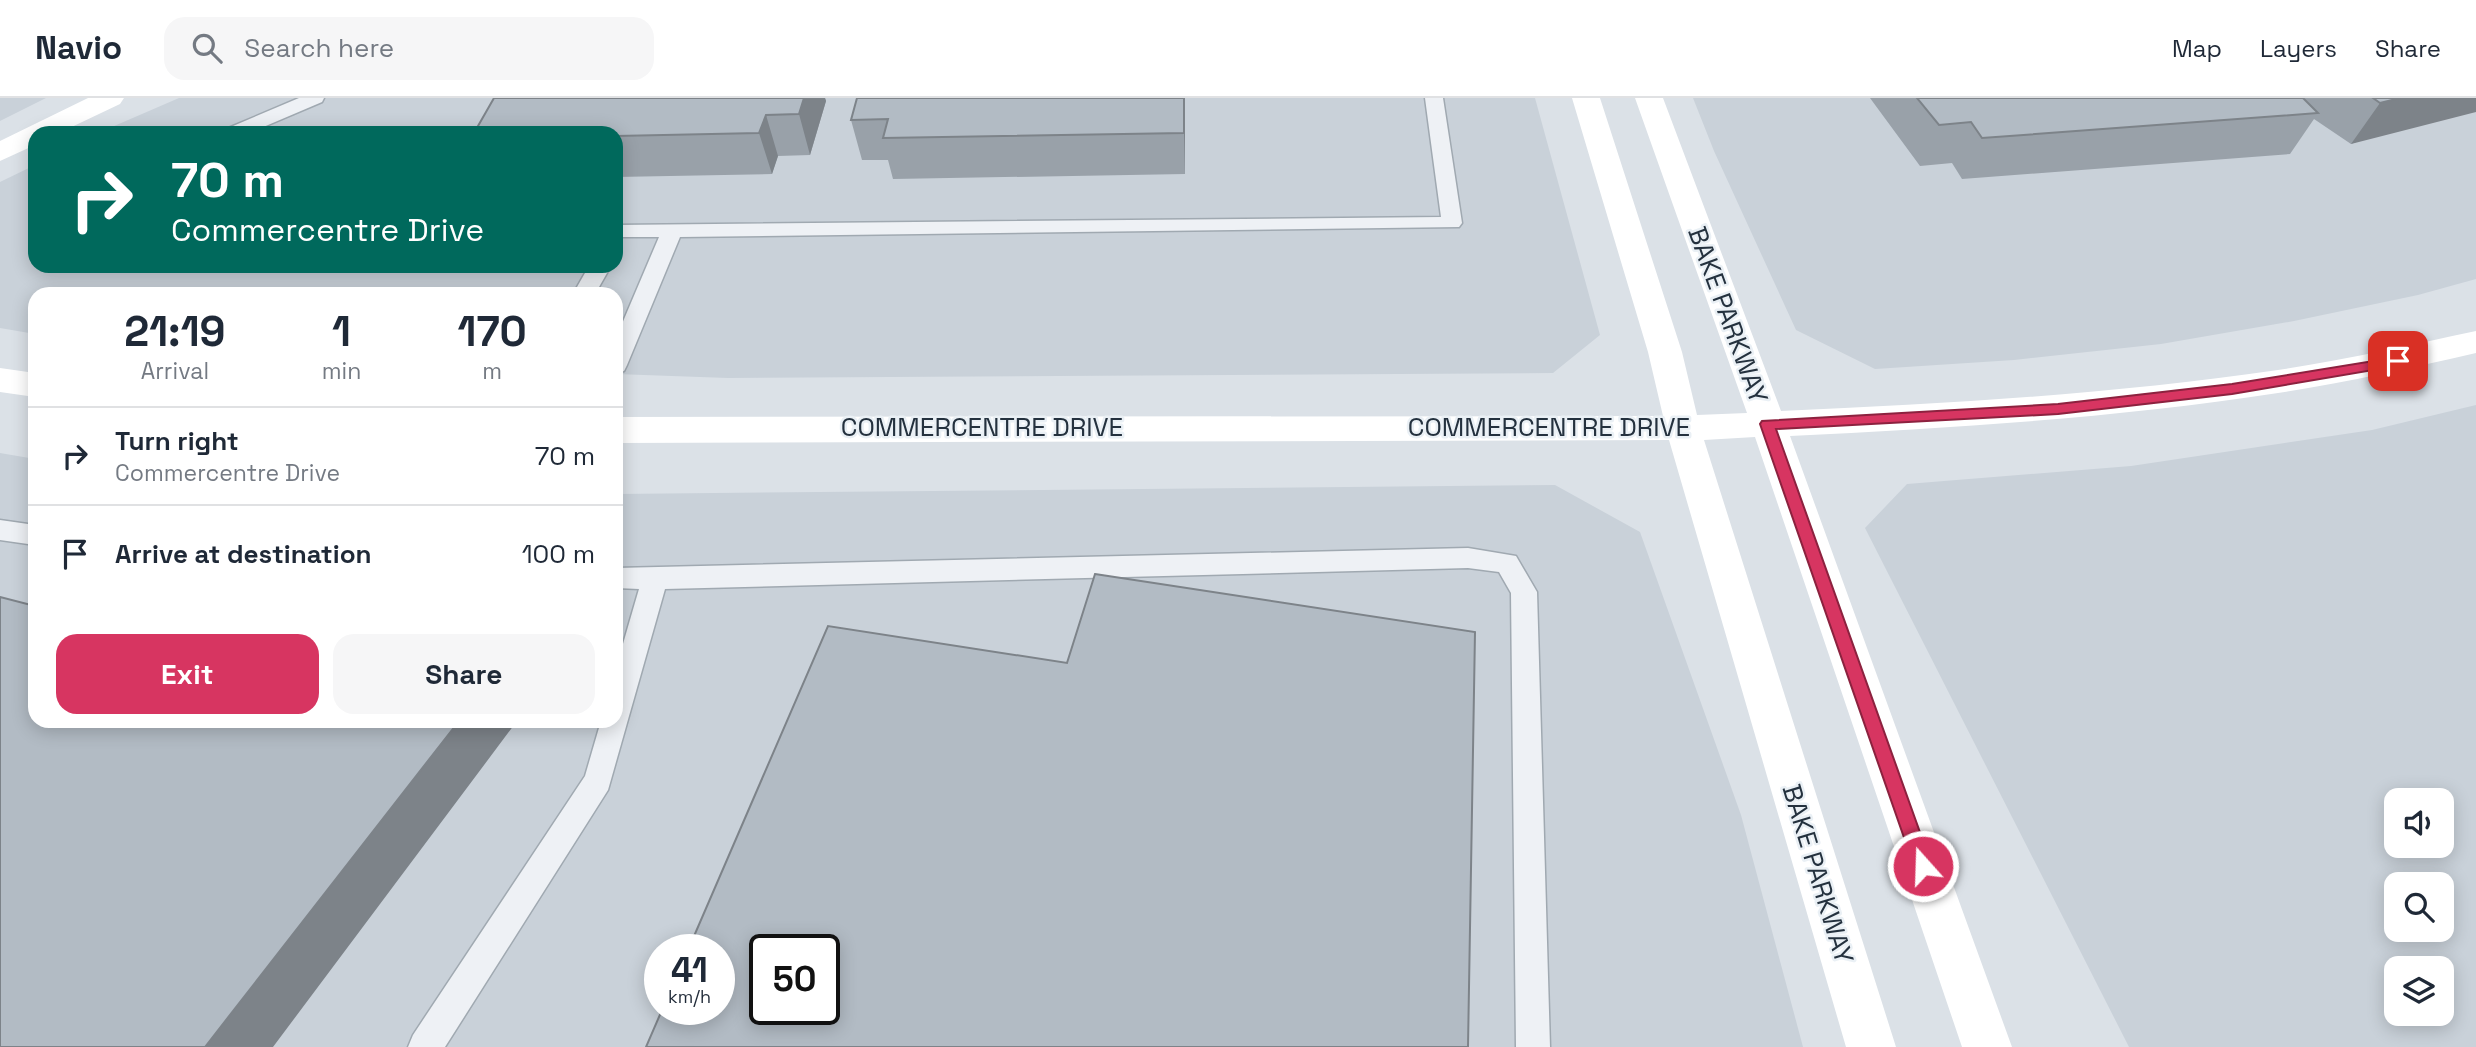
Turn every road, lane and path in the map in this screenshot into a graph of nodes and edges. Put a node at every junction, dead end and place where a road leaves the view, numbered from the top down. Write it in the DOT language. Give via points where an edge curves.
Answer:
graph roads {
  1 [pos="110,98"];
  2 [pos="315,98"];
  3 [pos="1434,98"];
  4 [pos="1586,98"];
  5 [pos="1650,98"];
  6 [pos="52,126"];
  7 [pos="249,126"];
  8 [pos="28,138"];
  9 [pos="0,152"];
  10 [pos="672,230"];
  11 [pos="623,233"];
  12 [pos="2476,342"];
  13 [pos="623,348"];
  14 [pos="0,380"];
  15 [pos="28,384"];
  16 [pos="1767,424"];
  17 [pos="1683,428"];
  18 [pos="623,430"];
  19 [pos="0,530"];
  20 [pos="28,535"];
  21 [pos="623,578"];
  22 [pos="655,579"];
  23 [pos="623,691"];
  24 [pos="613,728"];
  25 [pos="425,1047"];
  26 [pos="1533,1047"];
  27 [pos="1871,1047"];
  28 [pos="1987,1047"];
  1 -- 6 [label="main road"];
  2 -- 7 [label="lane"];
  3 -- 10 [label="lane" via="1452,223"];
  4 -- 17 [label="main road, BAKE PARKWAY" via="1665,352"];
  5 -- 16 [label="main road, BAKE PARKWAY"];
  8 -- 9 [label="main road"];
  10 -- 11 [label="lane"];
  10 -- 13 [label="lane"];
  12 -- 16 [label="main road, COMMERCENTRE DRIVE" via="2398,361 2232,389 2058,409"];
  14 -- 15 [label="main road"];
  16 -- 17 [label="main road, COMMERCENTRE DRIVE"];
  16 -- 28 [label="main road, BAKE PARKWAY"];
  17 -- 18 [label="main road, COMMERCENTRE DRIVE"];
  17 -- 27 [label="main road, BAKE PARKWAY"];
  19 -- 20 [label="lane"];
  21 -- 22 [label="lane"];
  22 -- 23 [label="lane"];
  22 -- 26 [label="lane" via="1468,558 1507,563 1524,592"];
  24 -- 25 [label="lane" via="598,781"];
}
